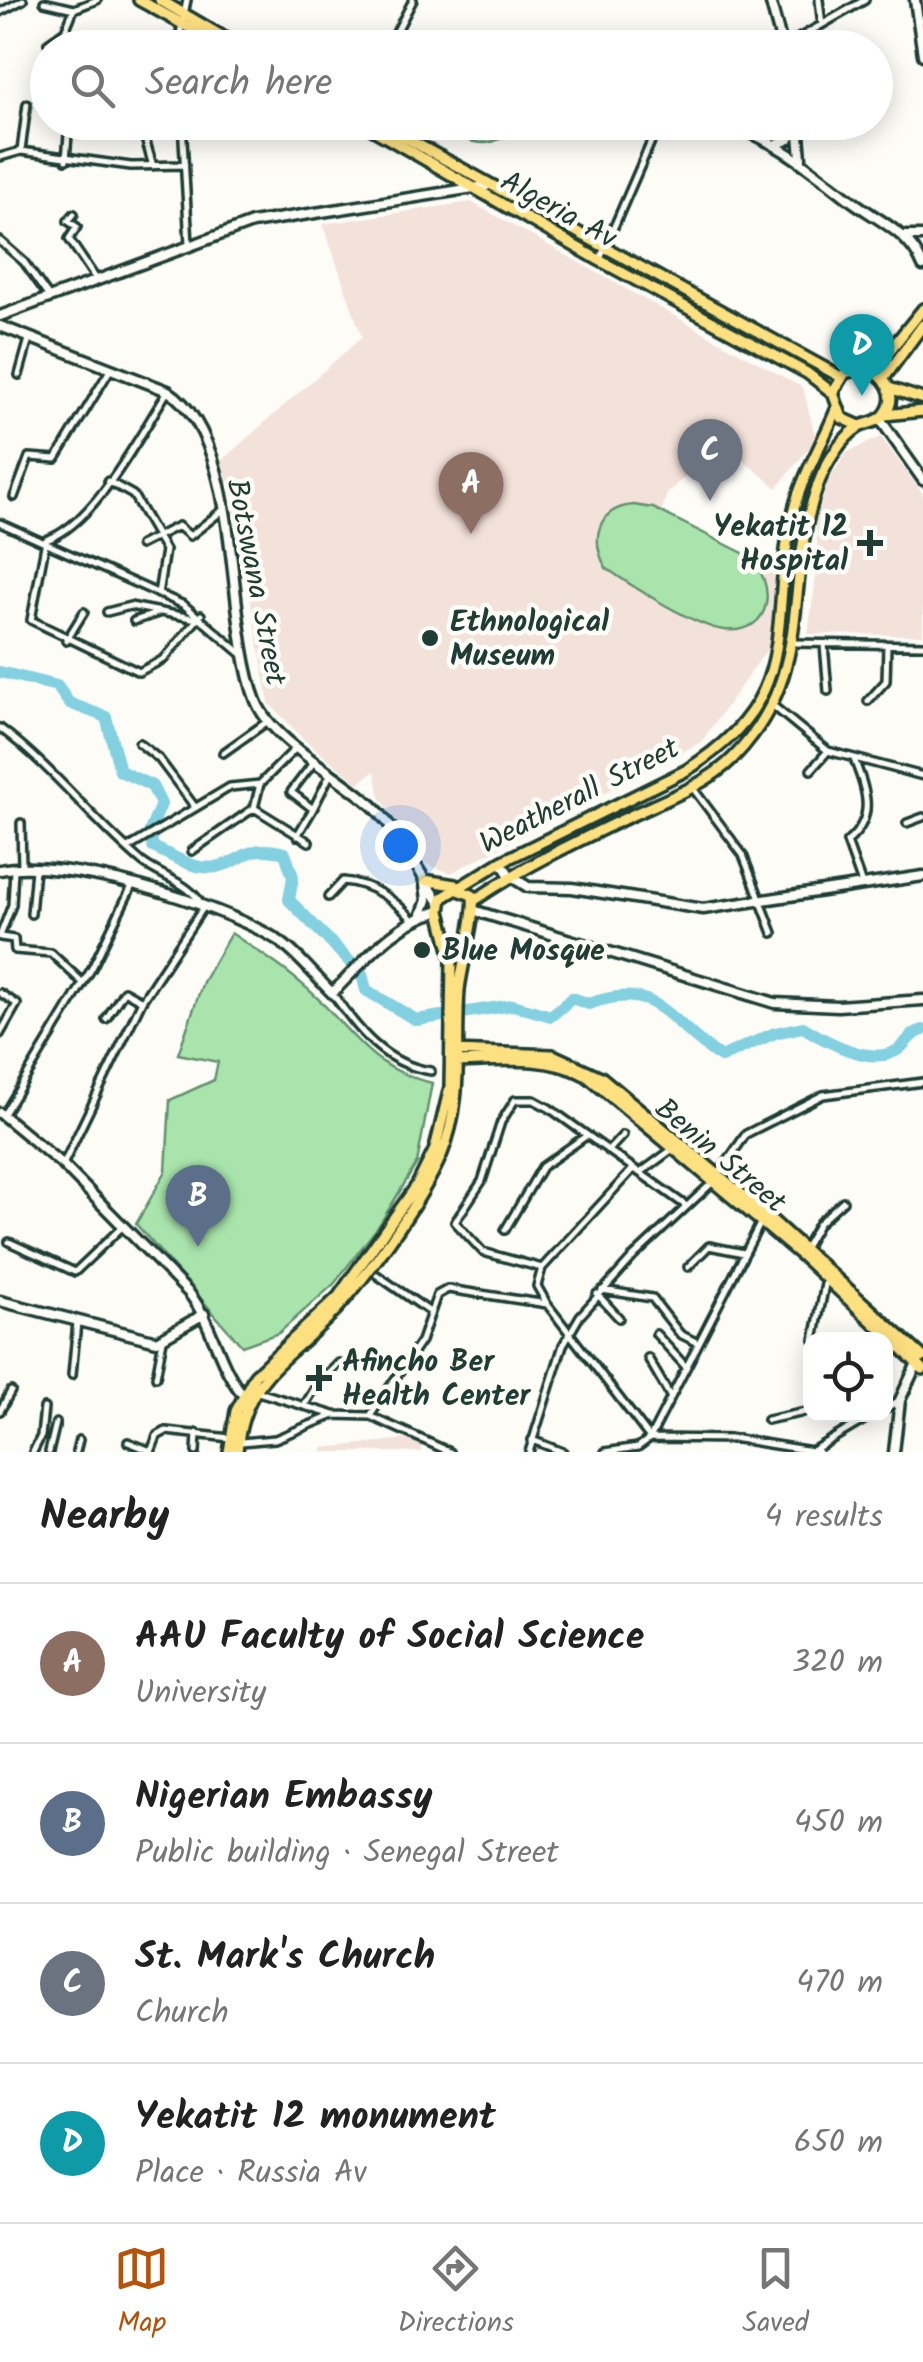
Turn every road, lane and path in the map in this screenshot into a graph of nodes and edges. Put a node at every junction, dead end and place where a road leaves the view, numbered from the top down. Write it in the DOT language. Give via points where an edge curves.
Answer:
graph roads {
  1 [pos="23,0"];
  2 [pos="97,0"];
  3 [pos="139,0"];
  4 [pos="160,0"];
  5 [pos="187,0"];
  6 [pos="411,0"];
  7 [pos="770,0"];
  8 [pos="819,0"];
  9 [pos="865,0"];
  10 [pos="916,0"];
  11 [pos="44,2"];
  12 [pos="74,9"];
  13 [pos="0,12"];
  14 [pos="182,18"];
  15 [pos="822,25"];
  16 [pos="65,30"];
  17 [pos="179,30"];
  18 [pos="200,30"];
  19 [pos="206,30"];
  20 [pos="397,30"];
  21 [pos="778,30"];
  22 [pos="813,30"];
  23 [pos="923,55"];
  24 [pos="27,104"];
  25 [pos="68,140"];
  26 [pos="145,140"];
  27 [pos="184,140"];
  28 [pos="390,140"];
  29 [pos="408,140"];
  30 [pos="648,140"];
  31 [pos="763,140"];
  32 [pos="789,140"];
  33 [pos="799,140"];
  34 [pos="775,145"];
  35 [pos="21,151"];
  36 [pos="0,158"];
  37 [pos="801,158"];
  38 [pos="66,160"];
  39 [pos="186,164"];
  40 [pos="153,166"];
  41 [pos="486,186"];
  42 [pos="471,188"];
  43 [pos="74,214"];
  44 [pos="904,236"];
  45 [pos="923,236"];
  46 [pos="0,241"];
  47 [pos="189,244"];
  48 [pos="605,248"];
  49 [pos="599,260"];
  50 [pos="923,266"];
  51 [pos="96,279"];
  52 [pos="49,297"];
  53 [pos="923,309"];
  54 [pos="0,316"];
  55 [pos="923,325"];
  56 [pos="0,326"];
  57 [pos="30,336"];
  58 [pos="764,343"];
  59 [pos="112,367"];
  60 [pos="865,368"];
  61 [pos="19,375"];
  62 [pos="841,378"];
  63 [pos="887,383"];
  64 [pos="168,391"];
  65 [pos="833,392"];
  66 [pos="923,400"];
  67 [pos="836,410"];
  68 [pos="923,410"];
  69 [pos="882,417"];
  70 [pos="860,426"];
  71 [pos="923,480"];
  72 [pos="108,481"];
  73 [pos="14,497"];
  74 [pos="224,510"];
  75 [pos="793,512"];
  76 [pos="808,515"];
  77 [pos="0,523"];
  78 [pos="158,537"];
  79 [pos="46,540"];
  80 [pos="140,545"];
  81 [pos="158,594"];
  82 [pos="84,612"];
  83 [pos="107,612"];
  84 [pos="158,613"];
  85 [pos="199,617"];
  86 [pos="134,622"];
  87 [pos="66,640"];
  88 [pos="794,642"];
  89 [pos="824,644"];
  90 [pos="887,645"];
  91 [pos="923,646"];
  92 [pos="246,657"];
  93 [pos="828,692"];
  94 [pos="868,702"];
  95 [pos="772,705"];
  96 [pos="268,721"];
  97 [pos="0,728"];
  98 [pos="139,743"];
  99 [pos="298,746"];
  100 [pos="828,751"];
  101 [pos="224,754"];
  102 [pos="854,759"];
  103 [pos="316,760"];
  104 [pos="812,770"];
  105 [pos="331,773"];
  106 [pos="923,776"];
  107 [pos="260,784"];
  108 [pos="692,787"];
  109 [pos="195,807"];
  110 [pos="254,808"];
  111 [pos="314,809"];
  112 [pos="923,817"];
  113 [pos="22,823"];
  114 [pos="907,824"];
  115 [pos="297,836"];
  116 [pos="310,842"];
  117 [pos="128,848"];
  118 [pos="192,851"];
  119 [pos="501,862"];
  120 [pos="36,866"];
  121 [pos="18,867"];
  122 [pos="0,870"];
  123 [pos="510,876"];
  124 [pos="923,876"];
  125 [pos="424,880"];
  126 [pos="862,884"];
  127 [pos="132,886"];
  128 [pos="459,887"];
  129 [pos="328,897"];
  130 [pos="475,900"];
  131 [pos="762,903"];
  132 [pos="203,908"];
  133 [pos="440,910"];
  134 [pos="476,912"];
  135 [pos="31,914"];
  136 [pos="417,918"];
  137 [pos="470,922"];
  138 [pos="773,933"];
  139 [pos="0,936"];
  140 [pos="82,982"];
  141 [pos="332,992"];
  142 [pos="0,994"];
  143 [pos="454,996"];
  144 [pos="923,1000"];
  145 [pos="142,1001"];
  146 [pos="106,1019"];
  147 [pos="455,1033"];
  148 [pos="0,1034"];
  149 [pos="455,1057"];
  150 [pos="487,1057"];
  151 [pos="431,1071"];
  152 [pos="923,1082"];
  153 [pos="458,1084"];
  154 [pos="1,1115"];
  155 [pos="623,1135"];
  156 [pos="586,1136"];
  157 [pos="676,1145"];
  158 [pos="608,1151"];
  159 [pos="63,1165"];
  160 [pos="633,1168"];
  161 [pos="640,1173"];
  162 [pos="716,1178"];
  163 [pos="843,1200"];
  164 [pos="685,1206"];
  165 [pos="761,1222"];
  166 [pos="123,1226"];
  167 [pos="505,1230"];
  168 [pos="8,1242"];
  169 [pos="803,1252"];
  170 [pos="744,1253"];
  171 [pos="542,1268"];
  172 [pos="688,1268"];
  173 [pos="377,1275"];
  174 [pos="828,1276"];
  175 [pos="600,1292"];
  176 [pos="341,1299"];
  177 [pos="0,1301"];
  178 [pos="547,1304"];
  179 [pos="430,1312"];
  180 [pos="200,1317"];
  181 [pos="620,1318"];
  182 [pos="77,1322"];
  183 [pos="816,1332"];
  184 [pos="568,1334"];
  185 [pos="656,1334"];
  186 [pos="163,1340"];
  187 [pos="698,1343"];
  188 [pos="648,1358"];
  189 [pos="921,1359"];
  190 [pos="339,1363"];
  191 [pos="686,1367"];
  192 [pos="72,1375"];
  193 [pos="156,1377"];
  194 [pos="12,1391"];
  195 [pos="248,1393"];
  196 [pos="670,1396"];
  197 [pos="900,1400"];
  198 [pos="893,1404"];
  199 [pos="304,1406"];
  200 [pos="44,1408"];
  201 [pos="0,1411"];
  202 [pos="803,1413"];
  203 [pos="334,1414"];
  204 [pos="370,1416"];
  205 [pos="768,1420"];
  206 [pos="861,1422"];
  207 [pos="56,1423"];
  208 [pos="197,1433"];
  209 [pos="650,1438"];
  210 [pos="79,1440"];
  211 [pos="532,1440"];
  212 [pos="128,1442"];
  213 [pos="235,1444"];
  214 [pos="638,1449"];
  215 [pos="151,1451"];
  216 [pos="33,1452"];
  217 [pos="49,1452"];
  218 [pos="76,1452"];
  219 [pos="196,1452"];
  220 [pos="229,1452"];
  221 [pos="450,1452"];
  222 [pos="529,1452"];
  223 [pos="564,1452"];
  224 [pos="605,1452"];
  225 [pos="814,1452"];
  226 [pos="894,1452"];
  1 -- 13 [label="street"];
  2 -- 12 [label="street"];
  3 -- 14 [label="main road"];
  4 -- 14 [label="main road"];
  5 -- 14 [label="street"];
  6 -- 20 [label="street"];
  7 -- 21 [label="main road"];
  8 -- 15 [label="street"];
  9 -- 15 [label="street"];
  10 -- 23 [label="main road"];
  11 -- 12 [label="street"];
  12 -- 16 [label="street"];
  14 -- 17 [label="street"];
  14 -- 18 [label="main road"];
  14 -- 19 [label="main road"];
  15 -- 22 [label="street"];
  24 -- 35 [label="street"];
  25 -- 38 [label="street"];
  26 -- 40 [label="street"];
  27 -- 39 [label="street"];
  28 -- 42 [label="main road, Algeria Av"];
  29 -- 41 [label="main road, Algeria Av"];
  30 -- 48 [label="street"];
  31 -- 34 [label="main road"];
  32 -- 34 [label="main road"];
  33 -- 37 [label="main road"];
  34 -- 37 [label="main road"];
  35 -- 36 [label="street"];
  35 -- 38 [label="street"];
  37 -- 44 [label="main road"];
  38 -- 40 [label="street"];
  39 -- 40 [label="street"];
  39 -- 47 [label="street"];
  41 -- 42 [label="main road"];
  41 -- 48 [label="main road, Algeria Av"];
  42 -- 47 [label="main road" via="261,221"];
  42 -- 49 [label="main road, Algeria Av"];
  43 -- 51 [label="street" via="68,220 77,227 69,239"];
  44 -- 45 [label="main road"];
  44 -- 50 [label="main road"];
  46 -- 52 [label="street"];
  47 -- 51 [label="main road"];
  48 -- 49 [label="street"];
  48 -- 58 [label="main road, Algeria Av"];
  49 -- 58 [label="main road, Algeria Av"];
  51 -- 52 [label="main road"];
  52 -- 54 [label="main road"];
  53 -- 60 [label="main road" via="890,350"];
  55 -- 63 [label="main road"];
  56 -- 57 [label="main road, Botswana Street"];
  57 -- 59 [label="main road, Botswana Street"];
  57 -- 61 [label="street"];
  58 -- 62 [label="main road"];
  58 -- 65 [label="main road"];
  59 -- 64 [label="main road, Botswana Street"];
  59 -- 73 [label="street" via="56,458 29,457"];
  60 -- 62 [label="main road"];
  60 -- 63 [label="main road"];
  62 -- 65 [label="main road"];
  63 -- 66 [label="main road"];
  63 -- 69 [label="main road"];
  64 -- 72 [label="street"];
  64 -- 74 [label="main road, Botswana Street" via="199,422"];
  65 -- 67 [label="main road"];
  67 -- 70 [label="main road"];
  67 -- 75 [label="main road, Weatherall Street"];
  68 -- 69 [label="main road"];
  69 -- 70 [label="main road"];
  69 -- 71 [label="main road"];
  70 -- 76 [label="main road" via="829,461"];
  72 -- 78 [label="street" via="133,495"];
  72 -- 79 [label="street" via="77,522"];
  74 -- 78 [label="street" via="193,535 178,526"];
  74 -- 92 [label="main road, Botswana Street"];
  75 -- 76 [label="main road"];
  75 -- 119 [label="main road, Weatherall Street" via="774,665 736,730 674,778"];
  76 -- 88 [label="main road"];
  77 -- 79 [label="street"];
  78 -- 80 [label="street"];
  78 -- 81 [label="street" via="166,557"];
  79 -- 81 [label="street"];
  79 -- 87 [label="street" via="31,620"];
  81 -- 85 [label="street"];
  82 -- 87 [label="street"];
  83 -- 84 [label="street" via="130,606"];
  84 -- 85 [label="street"];
  84 -- 86 [label="street"];
  85 -- 87 [label="street" via="164,659 139,672"];
  85 -- 92 [label="street"];
  88 -- 89 [label="street"];
  88 -- 95 [label="main road"];
  89 -- 90 [label="street"];
  89 -- 93 [label="street"];
  90 -- 91 [label="street"];
  90 -- 94 [label="street" via="886,681"];
  92 -- 96 [label="main road, Botswana Street" via="255,700"];
  95 -- 100 [label="street"];
  95 -- 108 [label="main road" via="731,760"];
  96 -- 99 [label="main road, Botswana Street"];
  96 -- 101 [label="street"];
  97 -- 117 [label="street"];
  98 -- 109 [label="street"];
  99 -- 103 [label="main road, Botswana Street"];
  99 -- 107 [label="street"];
  100 -- 102 [label="street"];
  100 -- 104 [label="street"];
  102 -- 106 [label="street"];
  102 -- 126 [label="street" via="869,803 859,832 847,842"];
  103 -- 105 [label="main road, Botswana Street"];
  103 -- 111 [label="street" via="291,792"];
  105 -- 111 [label="street"];
  105 -- 125 [label="main road, Botswana Street" via="377,811"];
  107 -- 109 [label="street" via="240,783"];
  107 -- 110 [label="street"];
  108 -- 123 [label="main road"];
  108 -- 131 [label="street" via="735,842"];
  109 -- 117 [label="street"];
  110 -- 115 [label="street"];
  110 -- 118 [label="street"];
  111 -- 115 [label="street"];
  112 -- 114 [label="street"];
  113 -- 121 [label="street"];
  115 -- 116 [label="street"];
  117 -- 132 [label="street" via="196,895"];
  119 -- 123 [label="main road"];
  119 -- 128 [label="main road, Weatherall Street"];
  120 -- 121 [label="main road"];
  120 -- 127 [label="main road"];
  120 -- 135 [label="street"];
  121 -- 122 [label="main road"];
  121 -- 139 [label="street"];
  123 -- 130 [label="main road"];
  123 -- 131 [label="main road" via="528,887 680,906"];
  124 -- 126 [label="main road"];
  125 -- 128 [label="main road"];
  125 -- 133 [label="main road, Botswana Street"];
  125 -- 136 [label="main road" via="427,900"];
  126 -- 131 [label="main road"];
  127 -- 132 [label="main road"];
  127 -- 140 [label="street"];
  128 -- 130 [label="main road"];
  128 -- 133 [label="main road"];
  129 -- 136 [label="street" via="343,881 351,882"];
  130 -- 134 [label="main road"];
  131 -- 138 [label="street"];
  132 -- 141 [label="main road" via="275,939"];
  132 -- 145 [label="street"];
  133 -- 136 [label="main road"];
  133 -- 137 [label="main road" via="452,925"];
  133 -- 143 [label="main road" via="452,947"];
  134 -- 137 [label="main road"];
  134 -- 144 [label="main road" via="775,1003"];
  136 -- 141 [label="main road"];
  137 -- 143 [label="main road"];
  139 -- 140 [label="street" via="14,939 14,950 53,954"];
  140 -- 154 [label="street"];
  141 -- 151 [label="street" via="390,1058"];
  142 -- 148 [label="street" via="17,1004"];
  143 -- 147 [label="main road"];
  145 -- 146 [label="street" via="124,991"];
  145 -- 159 [label="street"];
  147 -- 149 [label="main road"];
  147 -- 150 [label="main road"];
  149 -- 150 [label="main road, Benin Street"];
  149 -- 153 [label="main road"];
  149 -- 176 [label="main road" via="446,1114 427,1169"];
  150 -- 153 [label="main road"];
  150 -- 157 [label="main road, Benin Street" via="540,1052 568,1059 601,1077"];
  152 -- 162 [label="street" via="823,1095 746,1134"];
  153 -- 176 [label="main road" via="450,1131 433,1171"];
  154 -- 159 [label="main road"];
  155 -- 158 [label="street"];
  156 -- 158 [label="street"];
  156 -- 167 [label="street" via="546,1162"];
  156 -- 171 [label="street" via="534,1100 516,1100 501,1122 482,1181 457,1217 457,1227 482,1252"];
  157 -- 161 [label="street"];
  157 -- 162 [label="main road, Benin Street"];
  158 -- 160 [label="street"];
  159 -- 166 [label="main road"];
  160 -- 161 [label="street"];
  160 -- 171 [label="street"];
  161 -- 164 [label="street"];
  162 -- 164 [label="street"];
  162 -- 165 [label="main road, Benin Street"];
  162 -- 169 [label="main road, Benin Street"];
  163 -- 169 [label="street" via="819,1222"];
  164 -- 175 [label="street"];
  165 -- 169 [label="main road, Benin Street"];
  165 -- 170 [label="street"];
  166 -- 168 [label="street" via="75,1272"];
  166 -- 180 [label="main road"];
  169 -- 174 [label="main road, Benin Street"];
  170 -- 172 [label="street" via="709,1246"];
  170 -- 187 [label="street"];
  171 -- 178 [label="street" via="537,1286"];
  173 -- 179 [label="street"];
  174 -- 183 [label="street"];
  174 -- 189 [label="main road, Benin Street"];
  175 -- 181 [label="street"];
  175 -- 184 [label="street"];
  175 -- 187 [label="street" via="652,1298 680,1334"];
  176 -- 195 [label="main road" via="267,1361"];
  177 -- 182 [label="main road"];
  178 -- 179 [label="street" via="441,1290"];
  178 -- 184 [label="street"];
  179 -- 204 [label="street" via="421,1341"];
  180 -- 186 [label="main road"];
  180 -- 195 [label="main road" via="230,1378"];
  182 -- 186 [label="main road"];
  182 -- 192 [label="street"];
  184 -- 209 [label="street"];
  184 -- 211 [label="street"];
  185 -- 191 [label="street"];
  186 -- 193 [label="street"];
  187 -- 191 [label="street"];
  188 -- 196 [label="street"];
  189 -- 197 [label="main road"];
  190 -- 199 [label="street"];
  191 -- 196 [label="street"];
  194 -- 201 [label="street"];
  195 -- 199 [label="street"];
  195 -- 213 [label="main road"];
  196 -- 209 [label="street"];
  197 -- 198 [label="street"];
  197 -- 226 [label="main road"];
  199 -- 203 [label="street"];
  200 -- 216 [label="street"];
  202 -- 205 [label="street"];
  203 -- 204 [label="street"];
  203 -- 213 [label="street" via="275,1439"];
  204 -- 221 [label="street"];
  206 -- 225 [label="street"];
  207 -- 217 [label="street"];
  208 -- 213 [label="street"];
  208 -- 215 [label="street" via="161,1433"];
  208 -- 219 [label="street"];
  209 -- 214 [label="street"];
  209 -- 225 [label="street" via="738,1439"];
  210 -- 218 [label="street"];
  211 -- 222 [label="street"];
  211 -- 223 [label="street"];
  212 -- 215 [label="street"];
  213 -- 220 [label="main road"];
  214 -- 224 [label="street"];
}
